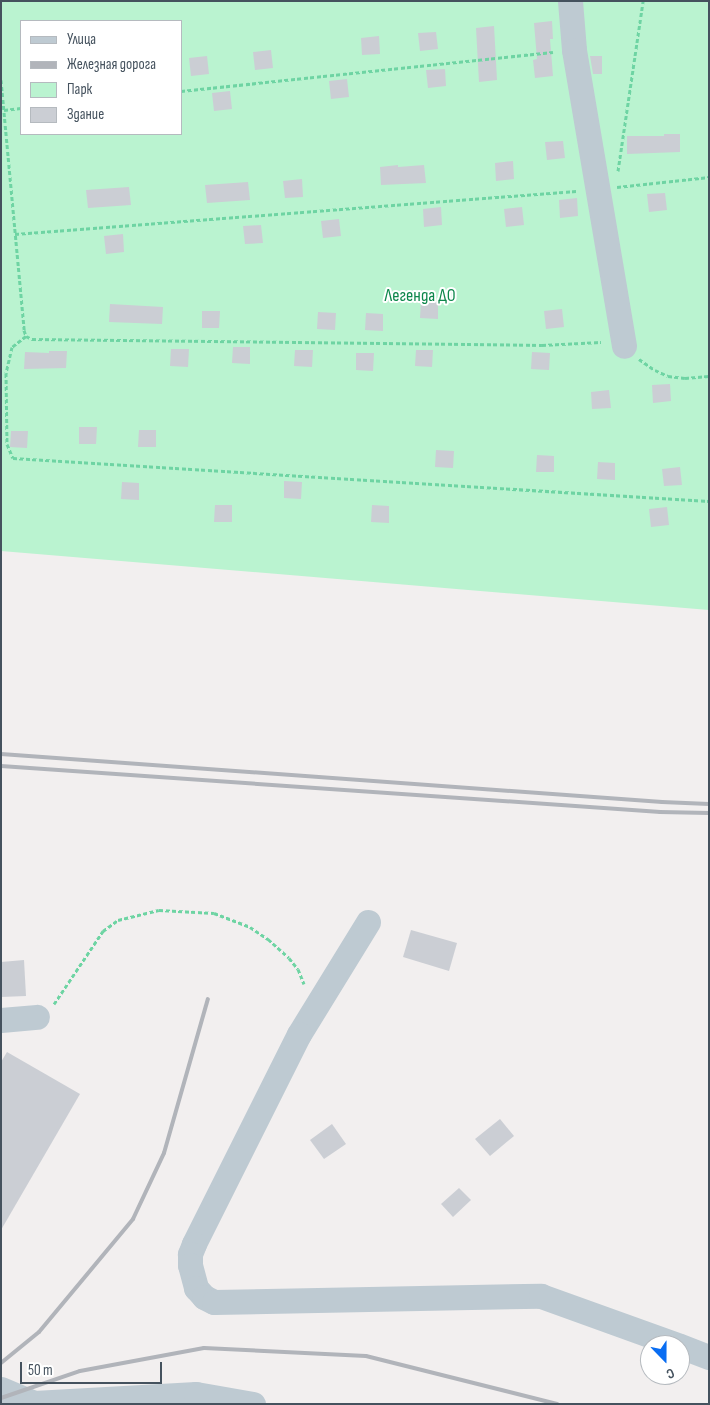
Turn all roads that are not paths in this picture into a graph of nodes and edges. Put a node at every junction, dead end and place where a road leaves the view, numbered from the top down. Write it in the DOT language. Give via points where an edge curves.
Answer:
graph roads {
  1 [pos="570,1"];
  2 [pos="624,346"];
  3 [pos="368,922"];
  4 [pos="37,1017"];
  5 [pos="1,1020"];
  6 [pos="648,1335"];
  7 [pos="690,1350"];
  8 [pos="709,1357"];
  9 [pos="1,1388"];
  10 [pos="253,1404"];
  1 -- 2 [label="lane" via="574,50 606,188"];
  3 -- 6 [label="lane" via="299,1034 194,1244 190,1266 196,1288 214,1302 542,1296"];
  4 -- 5 [label="lane"];
  7 -- 8 [label="lane"];
  9 -- 10 [label="lane" via="34,1403 196,1394"];
}
